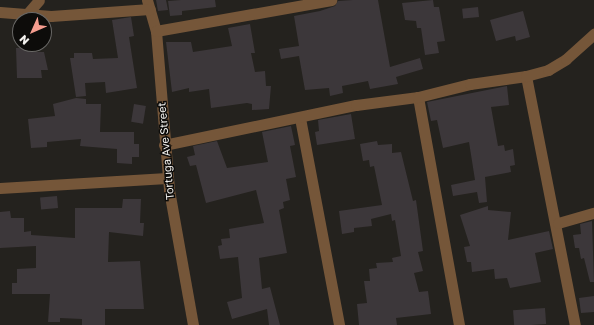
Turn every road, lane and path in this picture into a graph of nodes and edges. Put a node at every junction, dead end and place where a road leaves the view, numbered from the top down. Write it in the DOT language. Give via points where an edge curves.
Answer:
graph roads {
  1 [pos="39,0"];
  2 [pos="331,0"];
  3 [pos="148,4"];
  4 [pos="2,11"];
  5 [pos="12,12"];
  6 [pos="29,12"];
  7 [pos="52,16"];
  8 [pos="156,31"];
  9 [pos="594,34"];
  10 [pos="526,76"];
  11 [pos="418,97"];
  12 [pos="300,118"];
  13 [pos="164,145"];
  14 [pos="167,178"];
  15 [pos="0,188"];
  16 [pos="594,213"];
  17 [pos="558,223"];
  18 [pos="193,325"];
  19 [pos="339,325"];
  20 [pos="459,325"];
  21 [pos="575,325"];
  1 -- 6 [label="street"];
  2 -- 8 [label="street"];
  3 -- 7 [label="street"];
  3 -- 8 [label="street, Tortuga Ave Street"];
  4 -- 5 [label="street"];
  8 -- 13 [label="street, Tortuga Ave Street"];
  9 -- 10 [label="street" via="566,59 548,70"];
  10 -- 11 [label="street" via="470,84"];
  10 -- 17 [label="street"];
  11 -- 12 [label="street"];
  11 -- 20 [label="street"];
  12 -- 13 [label="street"];
  12 -- 19 [label="street"];
  13 -- 14 [label="street, Tortuga Ave Street"];
  14 -- 15 [label="street"];
  14 -- 18 [label="street, Tortuga Ave Street"];
  16 -- 17 [label="street"];
  17 -- 21 [label="street"];
}
